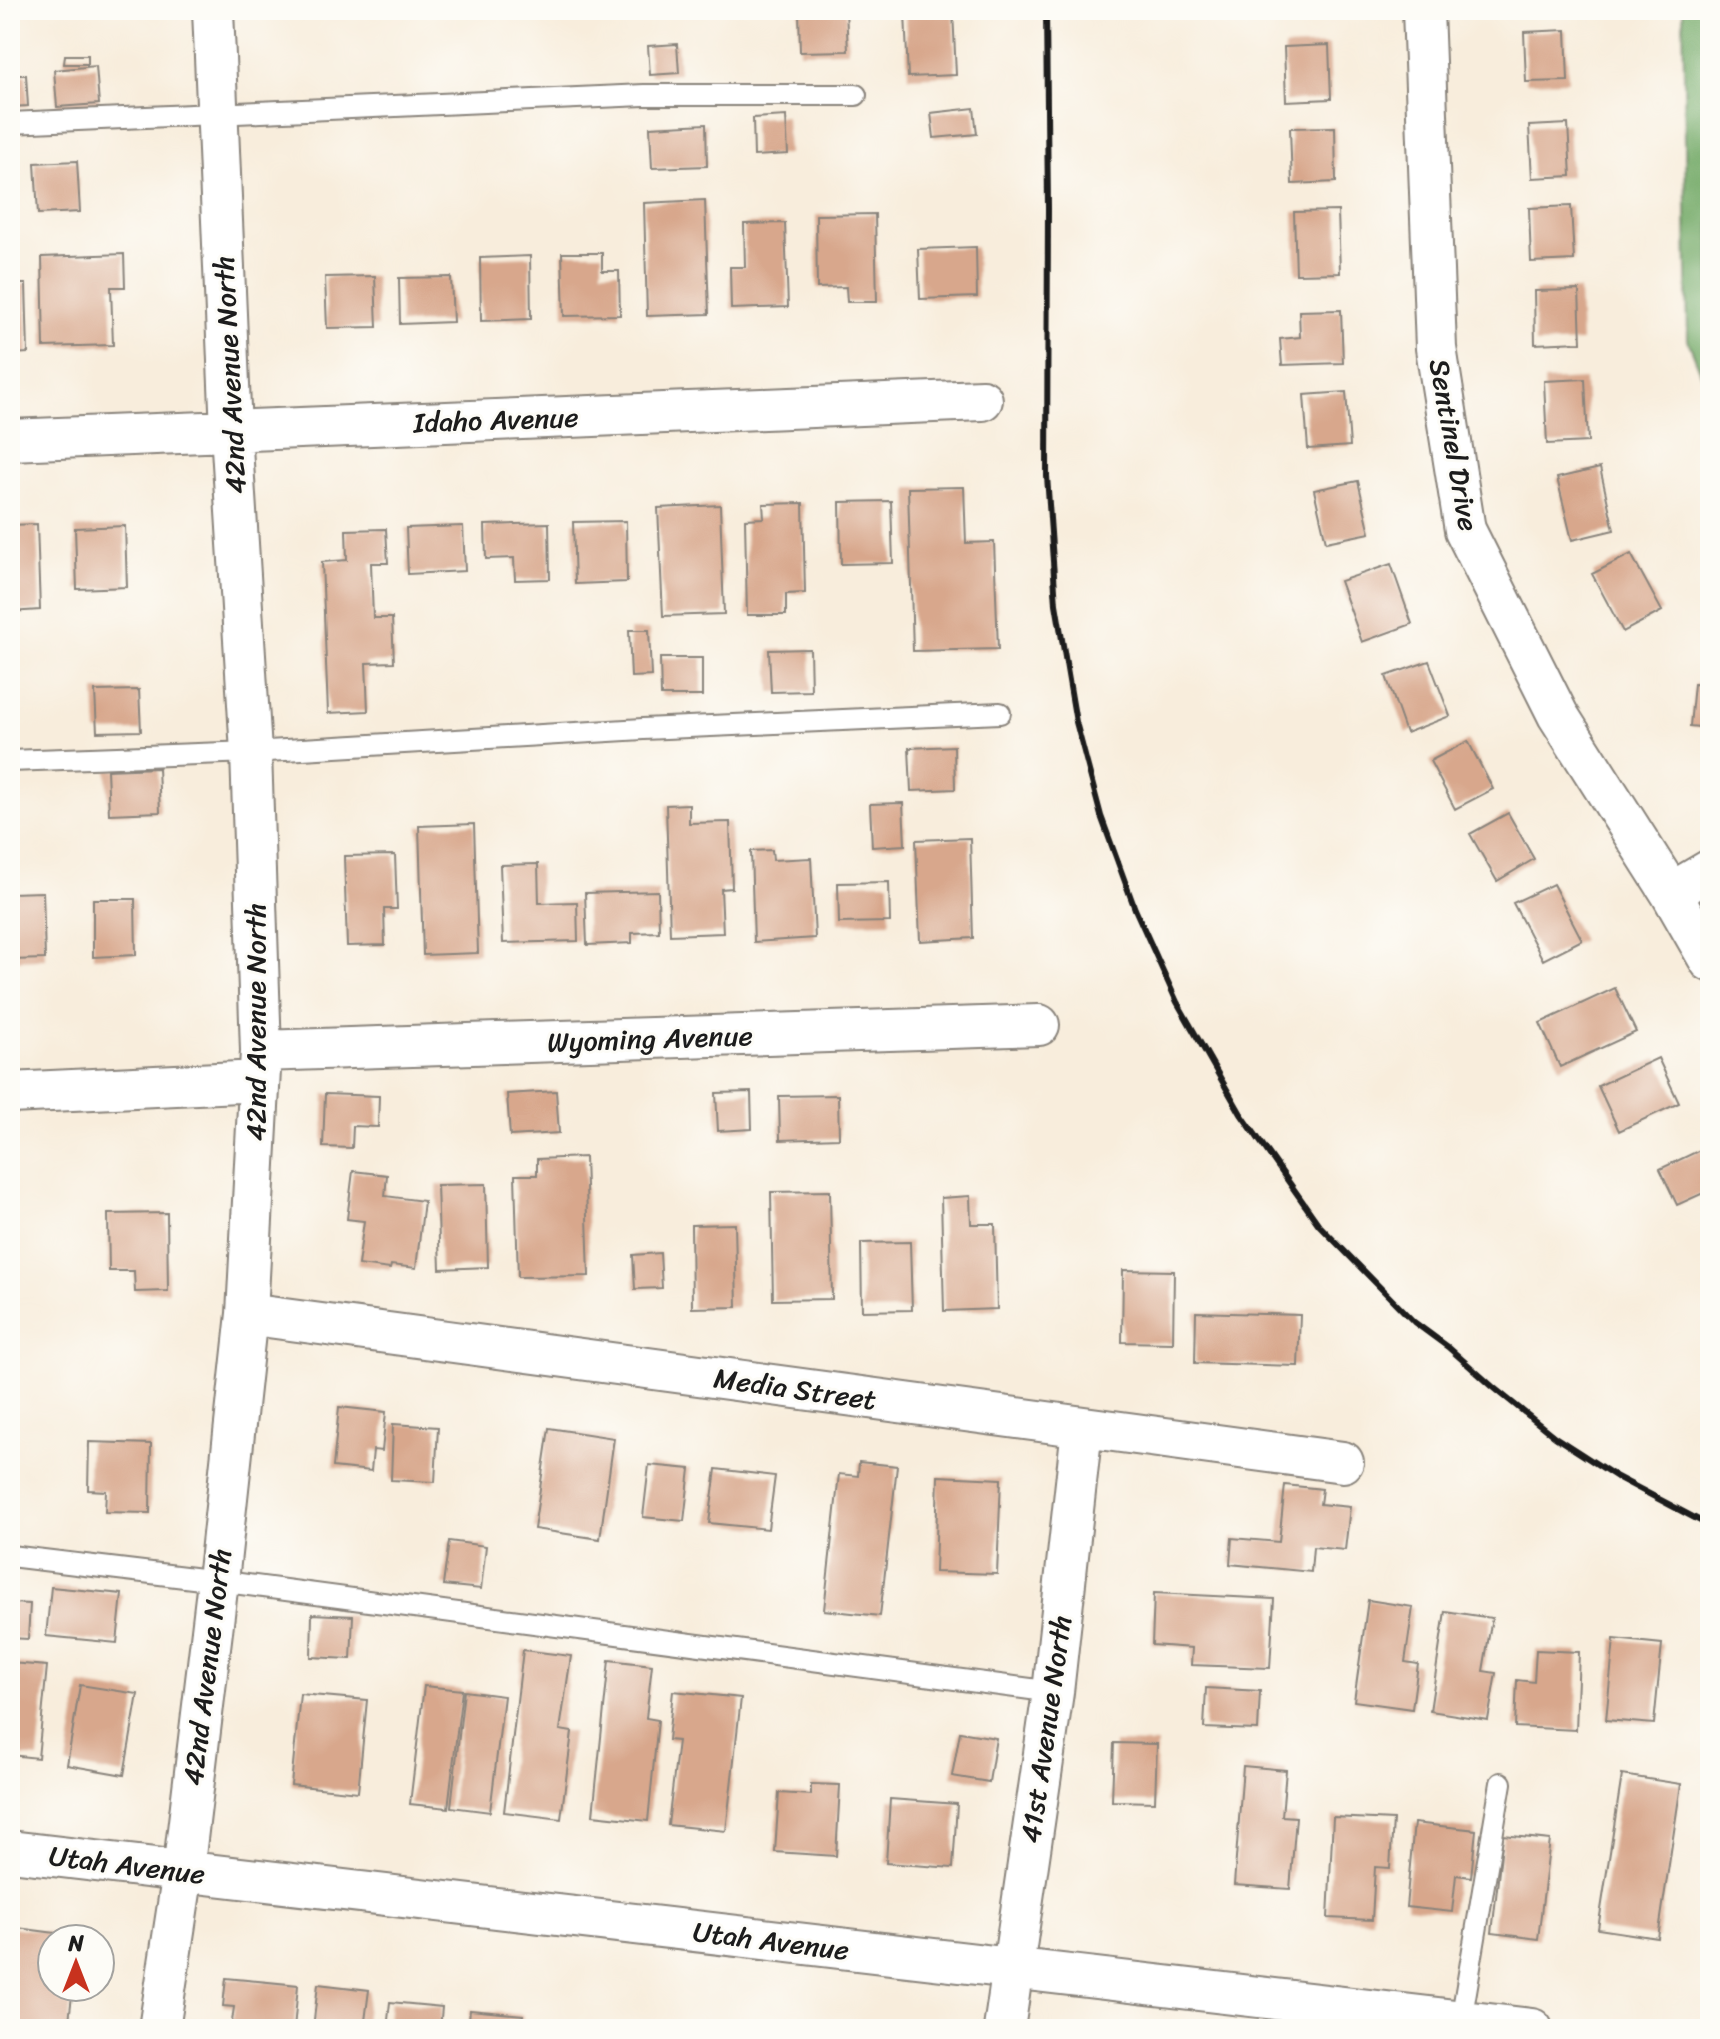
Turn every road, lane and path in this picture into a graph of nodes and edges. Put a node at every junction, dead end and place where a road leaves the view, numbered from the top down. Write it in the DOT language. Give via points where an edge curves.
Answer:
graph roads {
  1 [pos="213,10"];
  2 [pos="1423,10"];
  3 [pos="856,95"];
  4 [pos="219,115"];
  5 [pos="10,123"];
  6 [pos="982,400"];
  7 [pos="231,431"];
  8 [pos="10,440"];
  9 [pos="1000,713"];
  10 [pos="251,752"];
  11 [pos="10,761"];
  12 [pos="1710,870"];
  13 [pos="1671,893"];
  14 [pos="1710,961"];
  15 [pos="1039,1025"];
  16 [pos="260,1066"];
  17 [pos="10,1093"];
  18 [pos="247,1314"];
  19 [pos="1082,1428"];
  20 [pos="1343,1462"];
  21 [pos="10,1556"];
  22 [pos="218,1581"];
  23 [pos="1053,1692"];
  24 [pos="1501,1783"];
  25 [pos="10,1851"];
  26 [pos="183,1872"];
  27 [pos="1012,1969"];
  28 [pos="1461,2021"];
  29 [pos="159,2029"];
  30 [pos="1004,2029"];
  31 [pos="1532,2029"];
  1 -- 4 [label="street, 42nd Avenue North"];
  2 -- 13 [label="street, Sentinel Drive" via="1436,348 1465,530 1558,715"];
  3 -- 4 [label="lane" via="644,95"];
  4 -- 5 [label="lane"];
  4 -- 7 [label="street, 42nd Avenue North"];
  6 -- 7 [label="street, Idaho Avenue"];
  7 -- 8 [label="street, Idaho Avenue"];
  7 -- 10 [label="street, 42nd Avenue North"];
  9 -- 10 [label="lane"];
  10 -- 11 [label="lane"];
  10 -- 16 [label="street, 42nd Avenue North"];
  12 -- 13 [label="street"];
  13 -- 14 [label="street, Sentinel Drive"];
  15 -- 16 [label="street, Wyoming Avenue"];
  16 -- 17 [label="street, Wyoming Avenue"];
  16 -- 18 [label="street, 42nd Avenue North"];
  18 -- 19 [label="street, Media Street"];
  18 -- 22 [label="street, 42nd Avenue North"];
  19 -- 20 [label="street, Media Street"];
  19 -- 23 [label="street, 41st Avenue North"];
  21 -- 22 [label="lane"];
  22 -- 23 [label="lane"];
  22 -- 26 [label="street, 42nd Avenue North"];
  23 -- 27 [label="street, 41st Avenue North"];
  24 -- 28 [label="lane"];
  25 -- 26 [label="street, Utah Avenue"];
  26 -- 27 [label="street, Utah Avenue"];
  26 -- 29 [label="street, 42nd Avenue North"];
  27 -- 28 [label="street, Utah Avenue"];
  27 -- 30 [label="street, 41st Avenue North"];
  28 -- 31 [label="street, Utah Avenue"];
}
